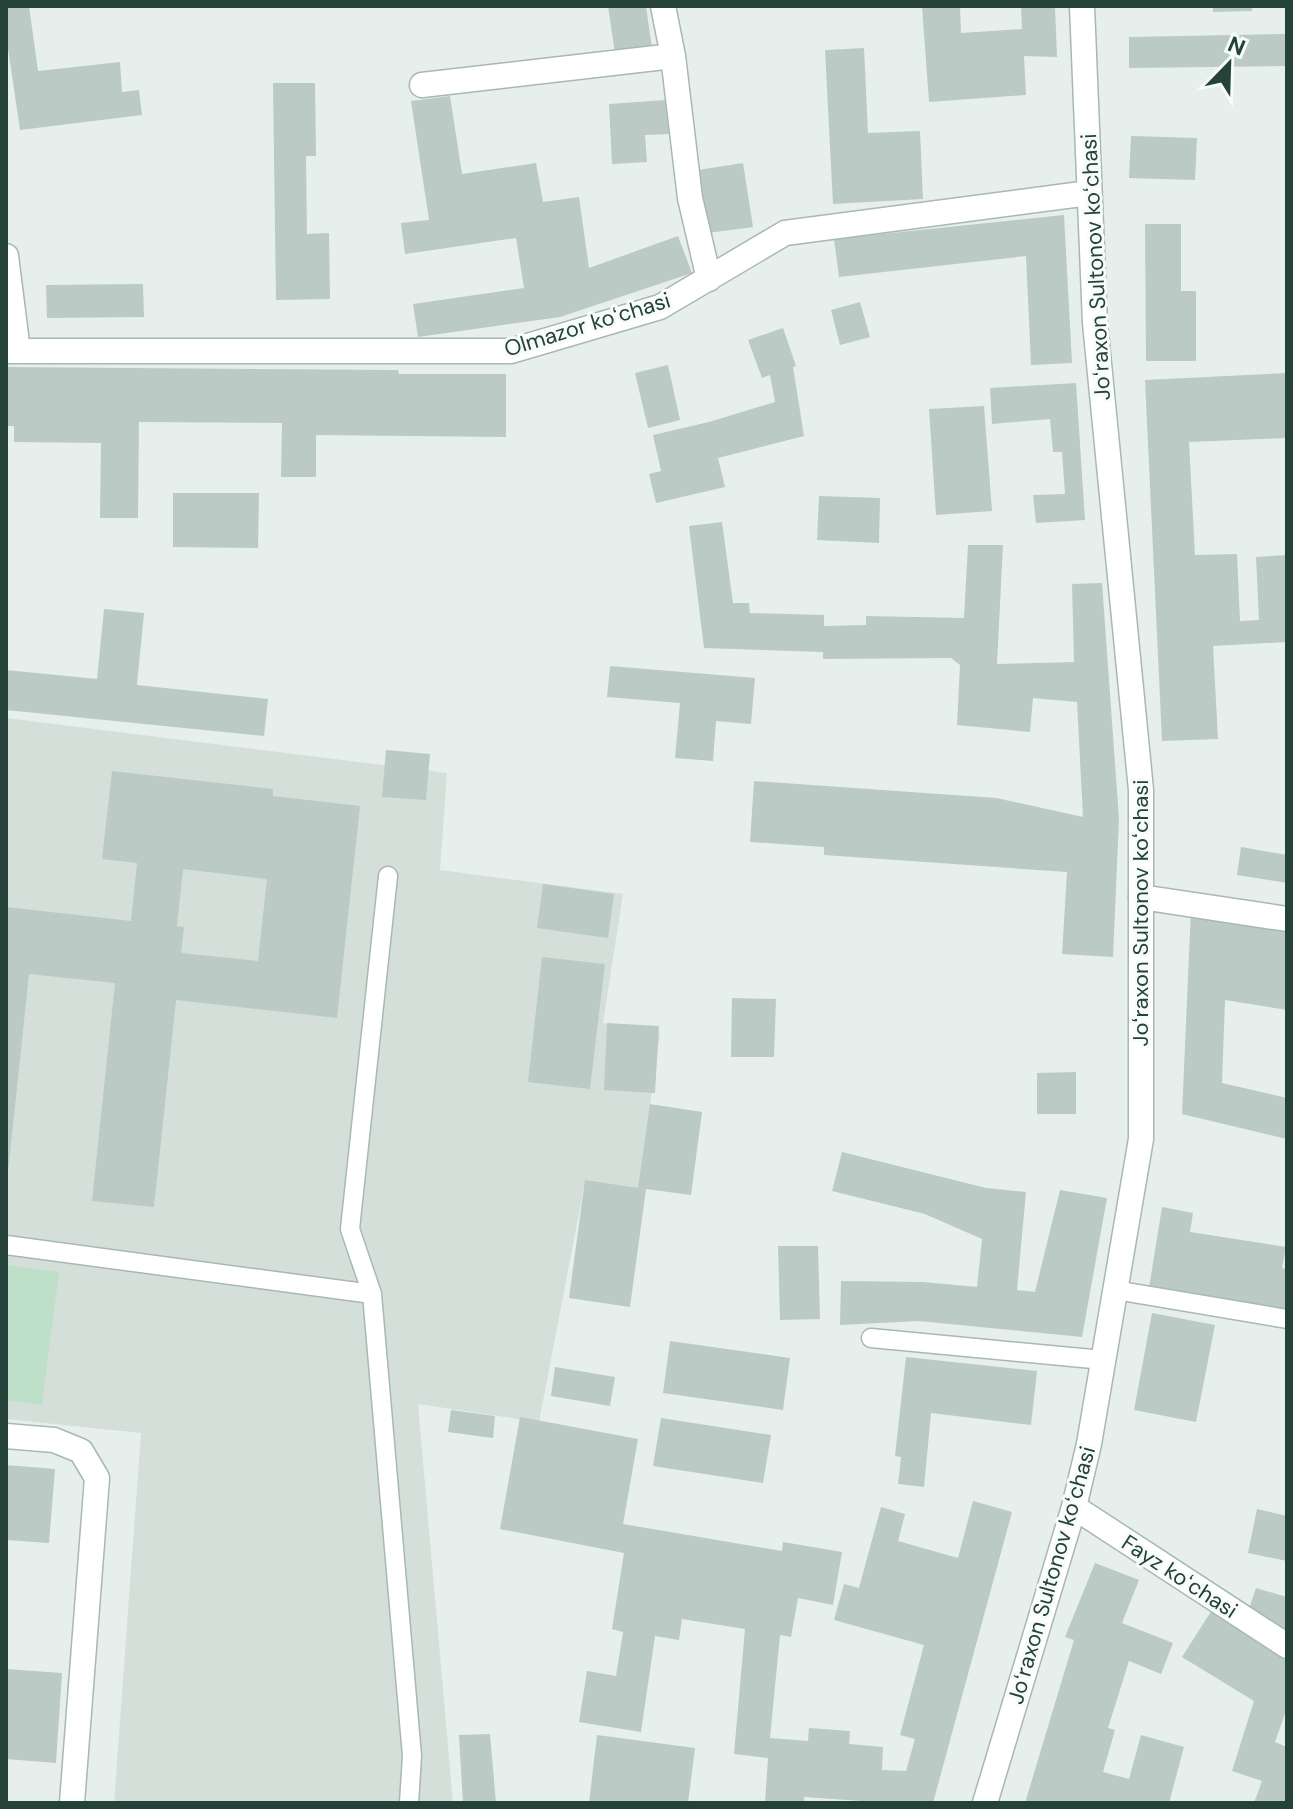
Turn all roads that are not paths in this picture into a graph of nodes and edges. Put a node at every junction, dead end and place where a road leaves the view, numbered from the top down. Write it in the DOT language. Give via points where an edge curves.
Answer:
graph roads {
  1 [pos="663,6"];
  2 [pos="1082,6"];
  3 [pos="673,56"];
  4 [pos="422,85"];
  5 [pos="1089,193"];
  6 [pos="6,256"];
  7 [pos="709,279"];
  8 [pos="12,351"];
  9 [pos="388,876"];
  10 [pos="1141,897"];
  11 [pos="1287,919"];
  12 [pos="6,1245"];
  13 [pos="1115,1290"];
  14 [pos="372,1294"];
  15 [pos="1287,1319"];
  16 [pos="871,1338"];
  17 [pos="1103,1360"];
  18 [pos="6,1436"];
  19 [pos="1074,1507"];
  20 [pos="1287,1646"];
  21 [pos="72,1803"];
  22 [pos="409,1803"];
  23 [pos="985,1803"];
  1 -- 3 [label="street"];
  2 -- 5 [label="street, Joʻraxon Sultonov koʻchasi"];
  3 -- 4 [label="street"];
  3 -- 7 [label="street" via="690,198"];
  5 -- 7 [label="street, Olmazor koʻchasi" via="785,233"];
  5 -- 10 [label="street, Joʻraxon Sultonov koʻchasi" via="1095,323 1141,790"];
  6 -- 8 [label="street, Olmazor koʻchasi"];
  7 -- 8 [label="street, Olmazor koʻchasi" via="660,307 511,351"];
  9 -- 14 [label="lane" via="350,1229"];
  10 -- 11 [label="street"];
  10 -- 13 [label="street, Joʻraxon Sultonov koʻchasi" via="1141,1139"];
  12 -- 14 [label="lane"];
  13 -- 15 [label="lane"];
  13 -- 17 [label="street, Joʻraxon Sultonov koʻchasi"];
  14 -- 22 [label="lane" via="412,1756"];
  16 -- 17 [label="lane"];
  17 -- 19 [label="street, Joʻraxon Sultonov koʻchasi"];
  18 -- 21 [label="street" via="54,1440 81,1451 97,1478"];
  19 -- 20 [label="street, Fayz koʻchasi"];
  19 -- 23 [label="street, Joʻraxon Sultonov koʻchasi"];
}
